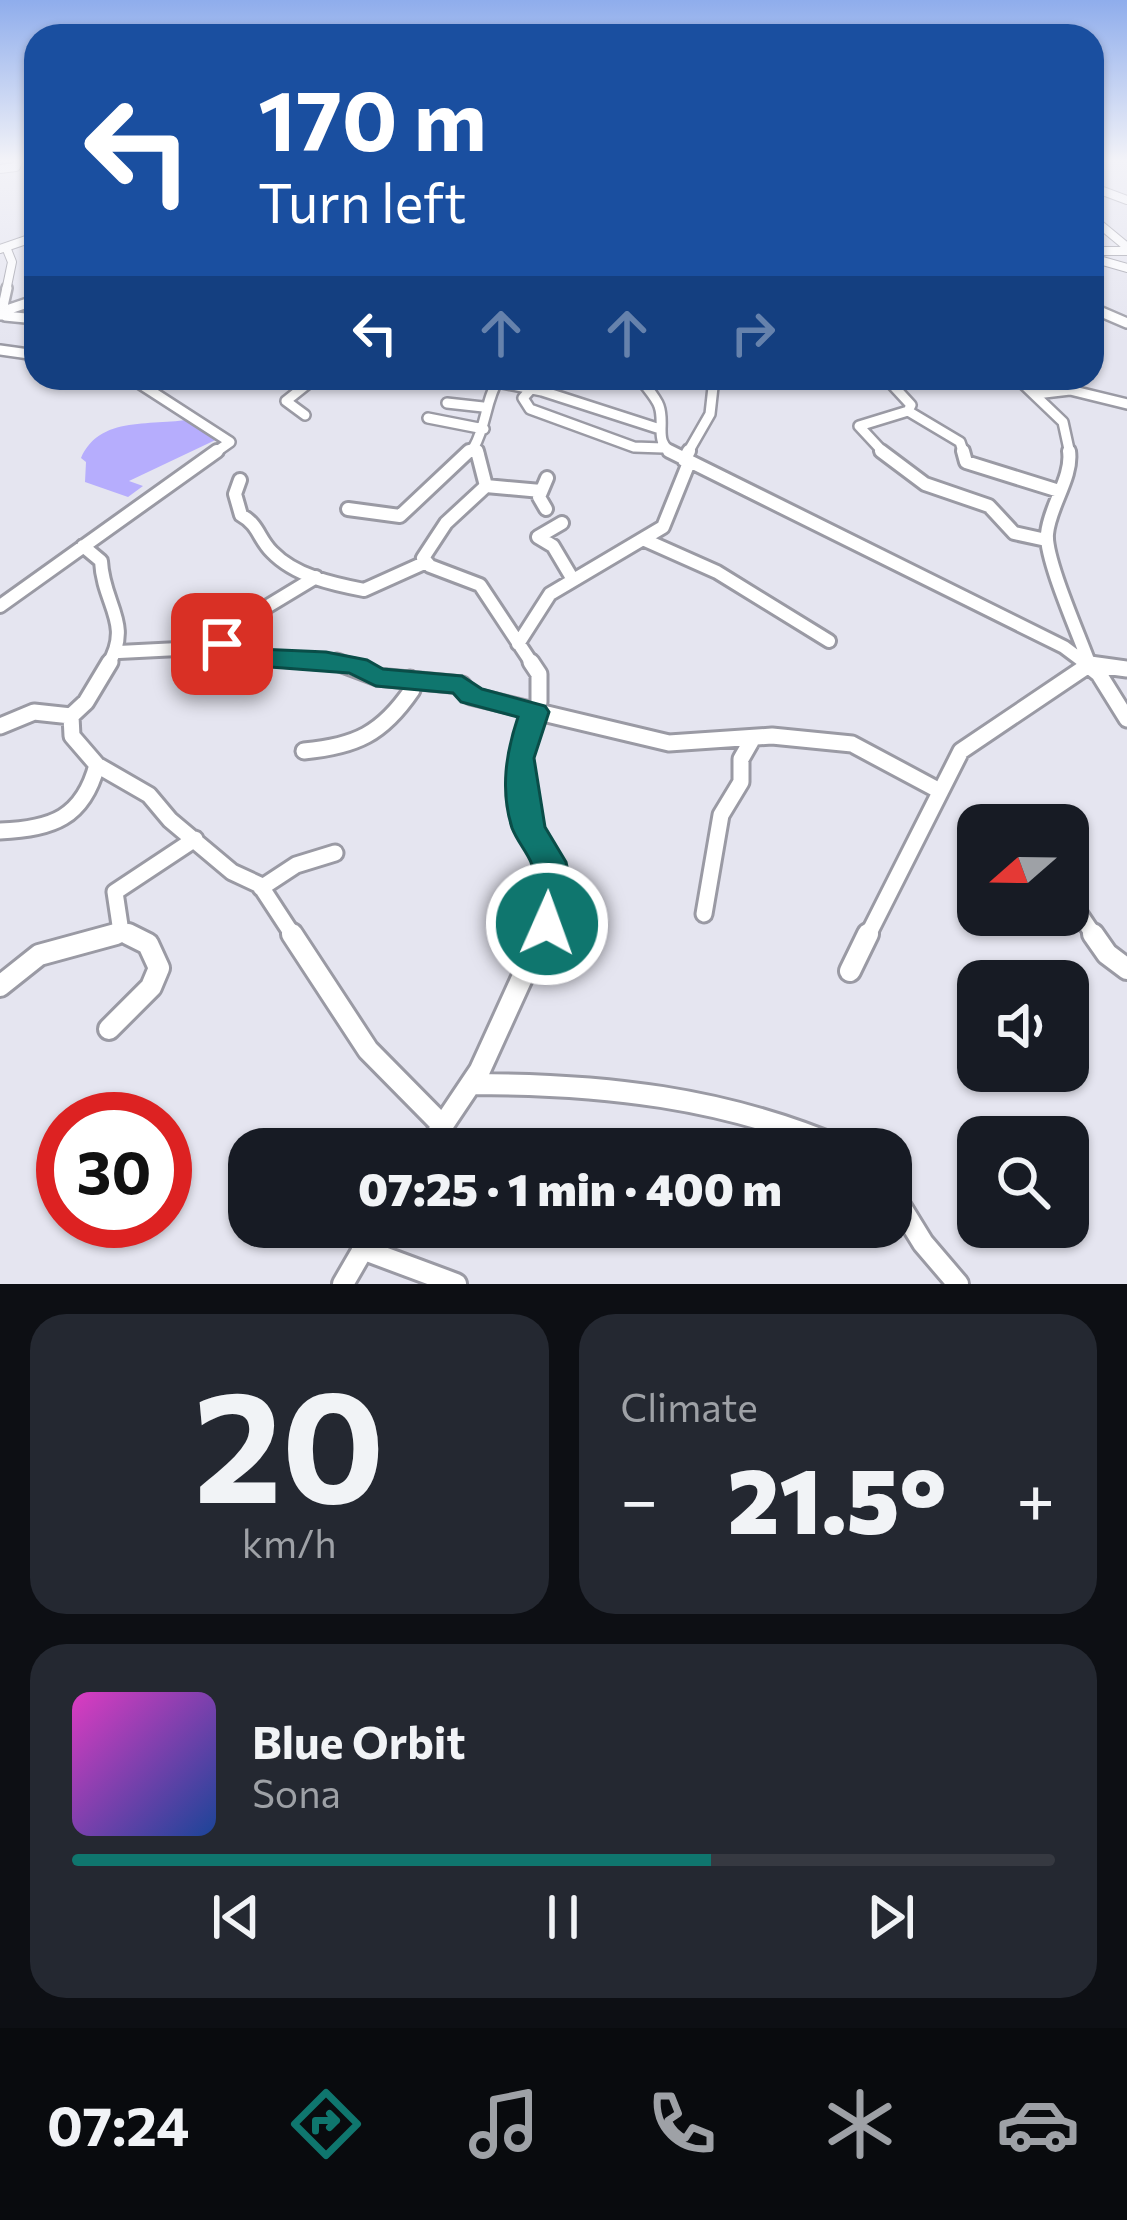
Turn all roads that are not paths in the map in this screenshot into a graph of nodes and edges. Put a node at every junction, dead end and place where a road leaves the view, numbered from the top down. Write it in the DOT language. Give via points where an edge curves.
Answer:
graph roads {
  1 [pos="1104,229"];
  2 [pos="3,248"];
  3 [pos="1127,249"];
  4 [pos="1,314"];
  5 [pos="150,390"];
  6 [pos="300,390"];
  7 [pos="492,390"];
  8 [pos="530,390"];
  9 [pos="534,390"];
  10 [pos="648,390"];
  11 [pos="712,390"];
  12 [pos="897,390"];
  13 [pos="1031,390"];
  14 [pos="1036,394"];
  15 [pos="447,404"];
  16 [pos="1127,404"];
  17 [pos="483,407"];
  18 [pos="908,411"];
  19 [pos="305,415"];
  20 [pos="428,418"];
  21 [pos="484,429"];
  22 [pos="660,429"];
  23 [pos="474,448"];
  24 [pos="663,448"];
  25 [pos="686,463"];
  26 [pos="548,478"];
  27 [pos="240,480"];
  28 [pos="486,487"];
  29 [pos="541,491"];
  30 [pos="1059,491"];
  31 [pos="348,509"];
  32 [pos="546,509"];
  33 [pos="562,523"];
  34 [pos="645,540"];
  35 [pos="1046,540"];
  36 [pos="82,546"];
  37 [pos="424,562"];
  38 [pos="316,577"];
  39 [pos="572,578"];
  40 [pos="0,606"];
  41 [pos="829,640"];
  42 [pos="518,644"];
  43 [pos="218,647"];
  44 [pos="118,652"];
  45 [pos="1090,664"];
  46 [pos="1127,669"];
  47 [pos="410,679"];
  48 [pos="534,712"];
  49 [pos="70,716"];
  50 [pos="1127,719"];
  51 [pos="0,726"];
  52 [pos="753,738"];
  53 [pos="304,751"];
  54 [pos="97,765"];
  55 [pos="938,790"];
  56 [pos="0,831"];
  57 [pos="195,839"];
  58 [pos="334,853"];
  59 [pos="261,888"];
  60 [pos="704,914"];
  61 [pos="1089,928"];
  62 [pos="121,932"];
  63 [pos="1127,969"];
  64 [pos="850,971"];
  65 [pos="0,986"];
  66 [pos="109,1029"];
  67 [pos="472,1084"];
  68 [pos="442,1125"];
  69 [pos="440,1128"];
  70 [pos="781,1128"];
  71 [pos="912,1225"];
  72 [pos="362,1249"];
  73 [pos="343,1284"];
  74 [pos="456,1284"];
  75 [pos="958,1284"];
  1 -- 3 [label="street"];
  2 -- 4 [label="street" via="12,262"];
  5 -- 36 [label="street" via="230,442"];
  6 -- 19 [label="street" via="286,401"];
  7 -- 17 [label="street"];
  8 -- 24 [label="street" via="524,398 530,409 634,447"];
  9 -- 22 [label="street"];
  10 -- 22 [label="street"];
  11 -- 25 [label="street" via="710,414"];
  12 -- 18 [label="street"];
  13 -- 14 [label="street"];
  14 -- 16 [label="street" via="1070,390"];
  14 -- 30 [label="street" via="1064,428 1071,460"];
  15 -- 17 [label="street"];
  17 -- 21 [label="street"];
  18 -- 30 [label="street" via="960,442 969,464"];
  18 -- 35 [label="street" via="859,426 925,484 989,506 1014,533"];
  20 -- 21 [label="street"];
  21 -- 23 [label="street"];
  22 -- 24 [label="street"];
  23 -- 28 [label="street"];
  23 -- 31 [label="street" via="400,516"];
  24 -- 25 [label="street"];
  25 -- 34 [label="street" via="669,519"];
  25 -- 45 [label="street"];
  26 -- 29 [label="street"];
  27 -- 38 [label="street" via="238,507 257,524 260,539 284,563"];
  28 -- 29 [label="street"];
  28 -- 37 [label="street" via="446,523"];
  29 -- 32 [label="street"];
  30 -- 35 [label="street"];
  33 -- 39 [label="street" via="538,537"];
  34 -- 39 [label="street"];
  34 -- 41 [label="street" via="716,567"];
  35 -- 45 [label="street"];
  36 -- 40 [label="street"];
  36 -- 44 [label="street" via="101,560 102,586 120,627"];
  37 -- 38 [label="street" via="364,590"];
  37 -- 42 [label="street" via="480,585"];
  38 -- 43 [label="street"];
  39 -- 42 [label="street" via="550,594"];
  42 -- 48 [label="street" via="542,687"];
  43 -- 44 [label="street"];
  43 -- 47 [label="street"];
  44 -- 49 [label="street"];
  45 -- 46 [label="street"];
  45 -- 50 [label="street"];
  45 -- 55 [label="street" via="961,751"];
  47 -- 48 [label="street" via="462,685 471,696"];
  47 -- 53 [label="street" via="412,690 394,717 359,746"];
  48 -- 52 [label="street" via="670,743"];
  48 -- 67 [label="street" via="519,758 521,789 529,827 549,862 553,898 536,954"];
  49 -- 51 [label="street" via="39,710"];
  49 -- 54 [label="street" via="72,736"];
  52 -- 55 [label="street" via="852,744"];
  52 -- 60 [label="street" via="722,815"];
  54 -- 56 [label="street" via="72,818"];
  54 -- 57 [label="street" via="148,795"];
  55 -- 64 [label="street"];
  57 -- 59 [label="street"];
  57 -- 62 [label="street" via="115,892"];
  58 -- 59 [label="street"];
  59 -- 68 [label="street" via="368,1050"];
  61 -- 63 [label="street"];
  62 -- 65 [label="street" via="39,956"];
  62 -- 66 [label="street" via="154,948 158,974"];
  67 -- 68 [label="street"];
  67 -- 70 [label="street" via="681,1095"];
  68 -- 69 [label="street"];
  71 -- 75 [label="street"];
  72 -- 73 [label="street"];
  72 -- 74 [label="street"];
}
